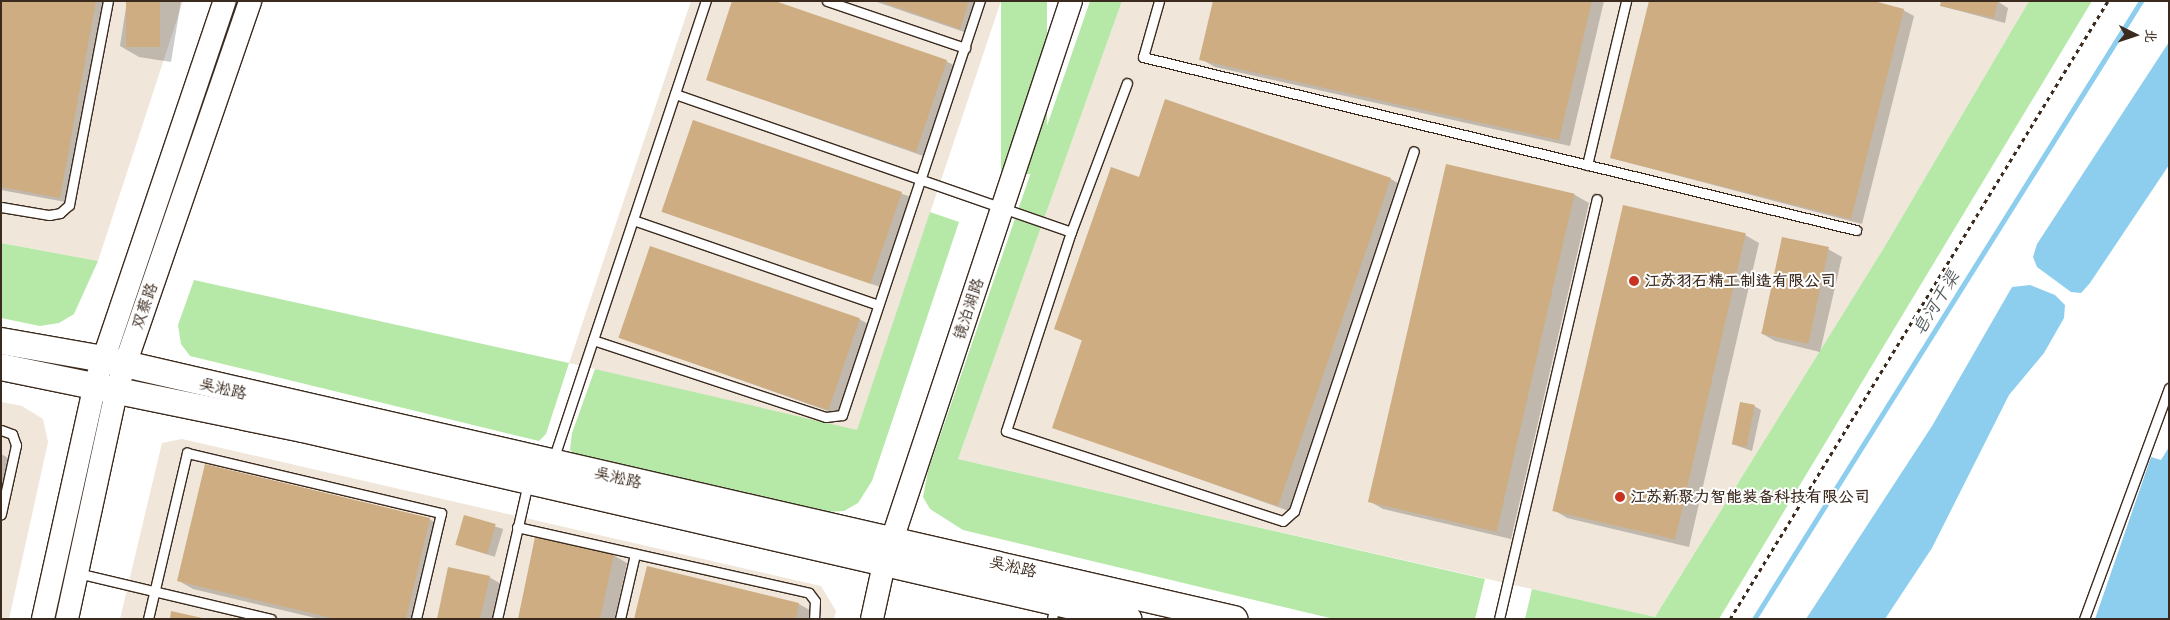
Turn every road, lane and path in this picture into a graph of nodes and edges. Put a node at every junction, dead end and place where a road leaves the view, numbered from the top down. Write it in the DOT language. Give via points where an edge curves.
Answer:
graph roads {
  1 [pos="108,1"];
  2 [pos="225,1"];
  3 [pos="250,1"];
  4 [pos="706,1"];
  5 [pos="827,1"];
  6 [pos="980,1"];
  7 [pos="1071,1"];
  8 [pos="1159,1"];
  9 [pos="1626,1"];
  10 [pos="2108,1"];
  11 [pos="964,48"];
  12 [pos="1127,83"];
  13 [pos="676,94"];
  14 [pos="1414,151"];
  15 [pos="1588,165"];
  16 [pos="920,180"];
  17 [pos="1596,199"];
  18 [pos="1,207"];
  19 [pos="1002,209"];
  20 [pos="633,220"];
  21 [pos="1856,230"];
  22 [pos="1071,232"];
  23 [pos="878,305"];
  24 [pos="593,340"];
  25 [pos="1,341"];
  26 [pos="1,367"];
  27 [pos="110,375"];
  28 [pos="2169,388"];
  29 [pos="1,430"];
  30 [pos="542,476"];
  31 [pos="1,514"];
  32 [pos="517,527"];
  33 [pos="893,539"];
  34 [pos="635,554"];
  35 [pos="884,564"];
  36 [pos="77,573"];
  37 [pos="155,591"];
  38 [pos="1054,611"];
  39 [pos="1229,618"];
  40 [pos="43,619"];
  41 [pos="67,619"];
  42 [pos="148,619"];
  43 [pos="271,619"];
  44 [pos="416,619"];
  45 [pos="497,619"];
  46 [pos="620,619"];
  47 [pos="814,619"];
  48 [pos="872,619"];
  49 [pos="1128,619"];
  50 [pos="1499,619"];
  51 [pos="1730,619"];
  52 [pos="2084,619"];
  1 -- 18 [label="lane" via="69,205 60,213 49,215"];
  2 -- 27 [label="street, 双蔡路"];
  3 -- 27 [label="street, 双蔡路"];
  4 -- 13 [label="lane"];
  5 -- 11 [label="lane"];
  6 -- 11 [label="lane"];
  7 -- 19 [label="street, 镜泊湖路"];
  8 -- 15 [label="lane" via="1143,57"];
  9 -- 15 [label="lane"];
  10 -- 51 [label="path"];
  11 -- 16 [label="lane"];
  12 -- 22 [label="lane"];
  13 -- 16 [label="lane"];
  13 -- 20 [label="lane"];
  14 -- 22 [label="lane" via="1294,511 1284,521 1006,431"];
  15 -- 21 [label="lane"];
  16 -- 19 [label="lane"];
  16 -- 23 [label="lane"];
  17 -- 50 [label="lane"];
  19 -- 22 [label="lane"];
  19 -- 33 [label="street, 镜泊湖路"];
  20 -- 23 [label="lane"];
  20 -- 24 [label="lane"];
  23 -- 24 [label="lane" via="842,415 836,418"];
  24 -- 30 [label="lane"];
  25 -- 27 [label="main road, 吴淞路"];
  26 -- 27 [label="main road, 吴淞路"];
  27 -- 30 [label="main road, 吴淞路"];
  27 -- 36 [label="street, 双蔡路"];
  27 -- 40 [label="street, 双蔡路"];
  28 -- 52 [label="lane"];
  29 -- 31 [label="lane" via="12,434 16,445"];
  30 -- 32 [label="lane"];
  30 -- 33 [label="main road, 吴淞路"];
  30 -- 35 [label="main road, 吴淞路"];
  32 -- 34 [label="lane"];
  32 -- 45 [label="lane"];
  33 -- 35 [label="street, 镜泊湖路"];
  33 -- 39 [label="main road, 吴淞路"];
  34 -- 46 [label="lane"];
  34 -- 47 [label="lane" via="809,593 815,601"];
  35 -- 38 [label="main road, 吴淞路"];
  35 -- 48 [label="street, 镜泊湖路"];
  36 -- 37 [label="lane"];
  36 -- 41 [label="street, 双蔡路"];
  37 -- 42 [label="lane"];
  37 -- 43 [label="lane"];
  37 -- 44 [label="lane" via="187,452 440,513"];
  38 -- 49 [label="main road, 吴淞路"];
}
